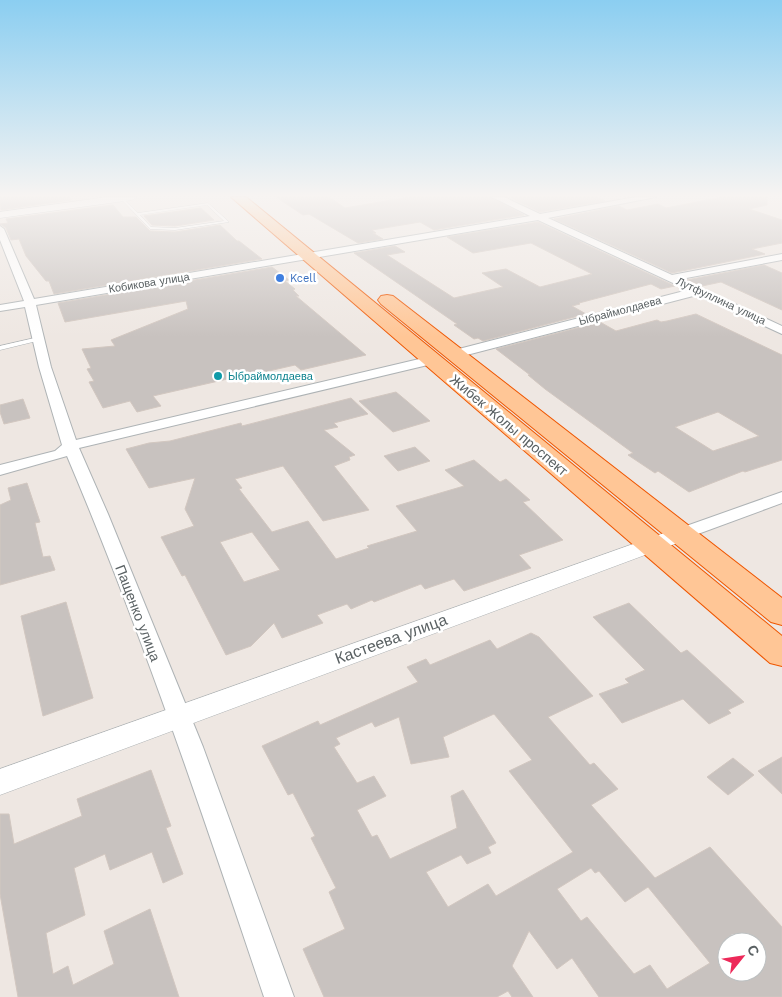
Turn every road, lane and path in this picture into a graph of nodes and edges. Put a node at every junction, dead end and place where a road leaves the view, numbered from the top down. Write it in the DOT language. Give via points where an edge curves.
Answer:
graph roads {
  1 [pos="6,244"];
  2 [pos="302,244"];
  3 [pos="306,244"];
  4 [pos="387,244"];
  5 [pos="597,244"];
  6 [pos="319,256"];
  7 [pos="782,257"];
  8 [pos="670,278"];
  9 [pos="698,290"];
  10 [pos="30,303"];
  11 [pos="0,308"];
  12 [pos="782,330"];
  13 [pos="39,339"];
  14 [pos="0,348"];
  15 [pos="455,354"];
  16 [pos="432,360"];
  17 [pos="70,446"];
  18 [pos="0,470"];
  19 [pos="782,497"];
  20 [pos="682,534"];
  21 [pos="652,545"];
  22 [pos="782,614"];
  23 [pos="782,654"];
  24 [pos="178,716"];
  25 [pos="0,782"];
  26 [pos="279,997"];
  1 -- 10 [label="street, Пащенко улица"];
  2 -- 6 [label="highway, Жибек Жолы проспект"];
  3 -- 6 [label="highway, Жибек Жолы проспект"];
  4 -- 6 [label="street, Кобикова улица"];
  5 -- 8 [label="street, Лутфуллина улица"];
  6 -- 10 [label="street, Кобикова улица"];
  6 -- 15 [label="highway, Жибек Жолы проспект"];
  6 -- 16 [label="highway, Жибек Жолы проспект"];
  7 -- 8 [label="street"];
  8 -- 9 [label="street, Лутфуллина улица"];
  9 -- 12 [label="street, Лутфуллина улица"];
  9 -- 15 [label="street, Ыбраймолдаева"];
  10 -- 11 [label="street, Кобикова улица"];
  10 -- 13 [label="street, Пащенко улица"];
  13 -- 14 [label="lane"];
  13 -- 17 [label="street, Пащенко улица"];
  15 -- 20 [label="highway, Жибек Жолы проспект"];
  16 -- 17 [label="street"];
  16 -- 21 [label="highway, Жибек Жолы проспект"];
  17 -- 18 [label="street" via="60,454"];
  17 -- 24 [label="street, Пащенко улица" via="100,514"];
  19 -- 20 [label="street, Кастеева улица"];
  20 -- 21 [label="street, Кастеева улица"];
  20 -- 22 [label="highway, Жибек Жолы проспект"];
  21 -- 23 [label="highway, Жибек Жолы проспект"];
  21 -- 24 [label="street, Кастеева улица"];
  24 -- 25 [label="street, Кастеева улица"];
  24 -- 26 [label="street, Пащенко улица" via="192,747"];
}
